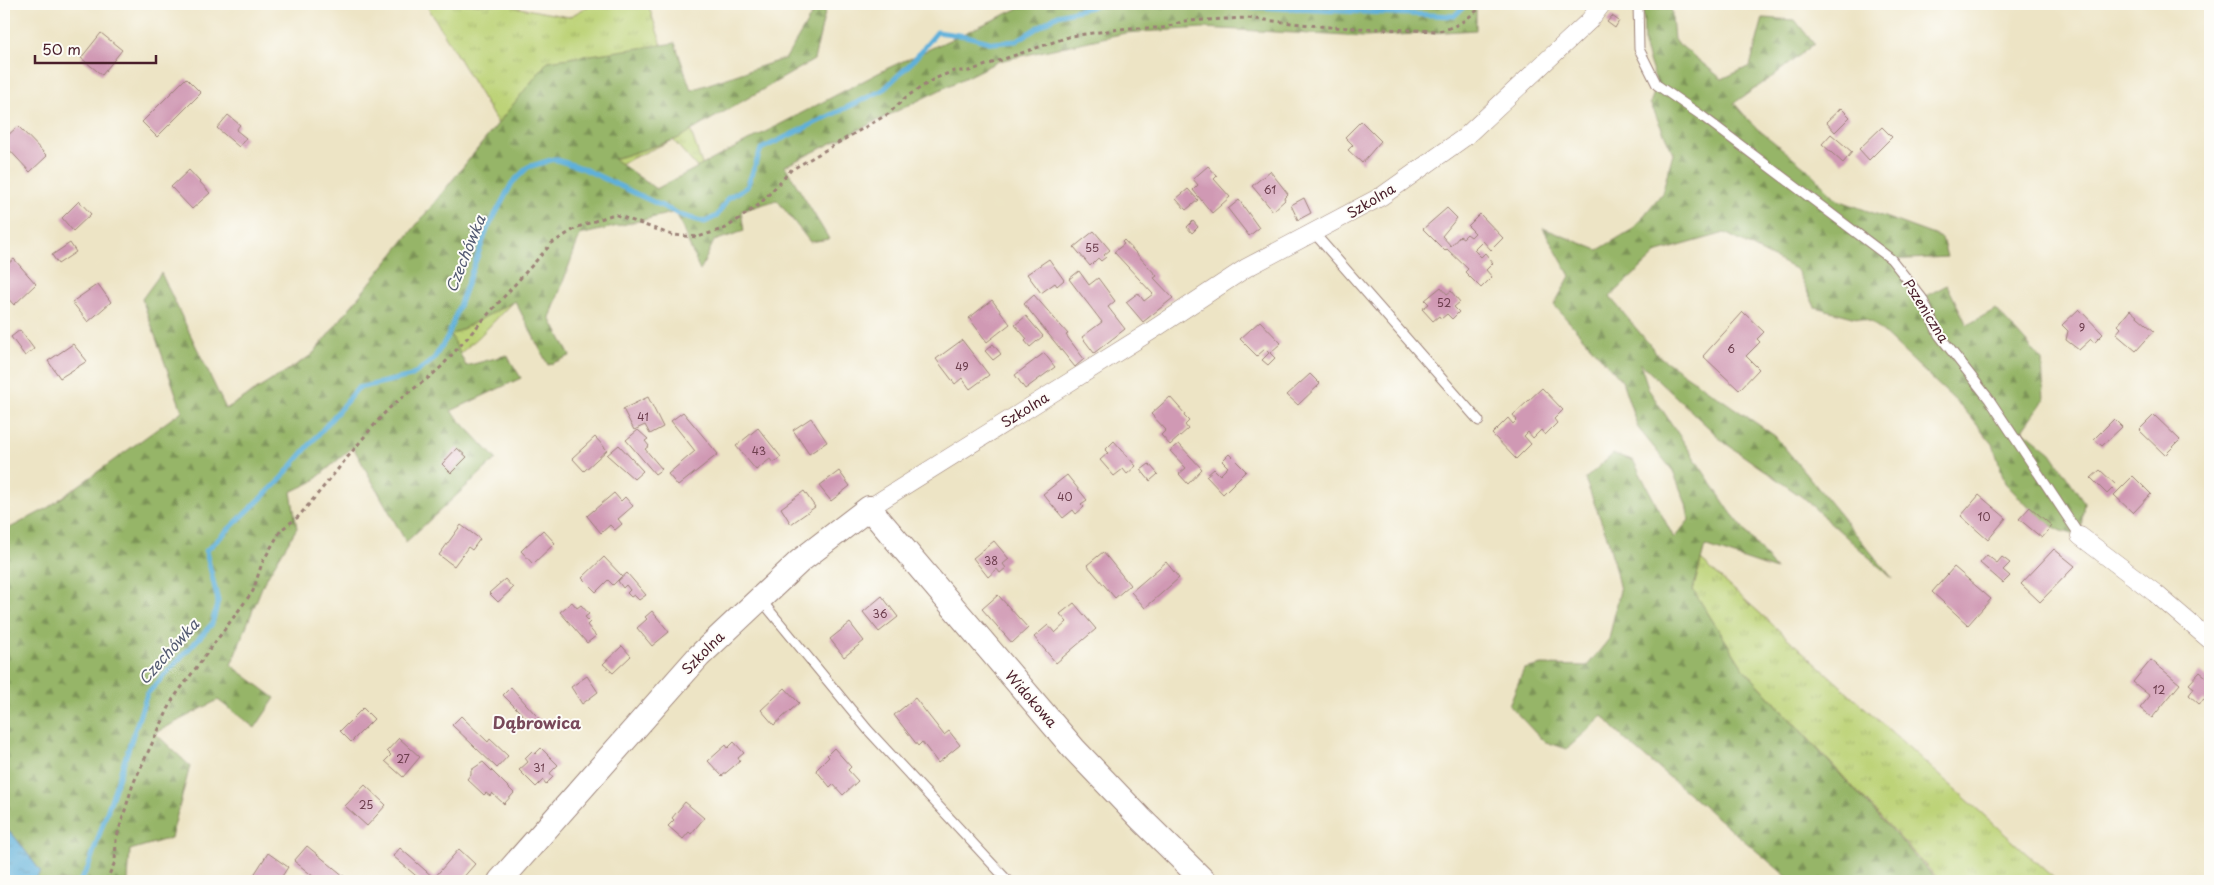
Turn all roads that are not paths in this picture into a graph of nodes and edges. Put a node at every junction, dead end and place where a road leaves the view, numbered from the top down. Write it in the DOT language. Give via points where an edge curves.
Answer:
graph roads {
  1 [pos="1602,4"];
  2 [pos="1638,4"];
  3 [pos="1314,233"];
  4 [pos="1479,421"];
  5 [pos="868,508"];
  6 [pos="2080,536"];
  7 [pos="759,598"];
  8 [pos="2210,640"];
  9 [pos="500,881"];
  10 [pos="1008,881"];
  11 [pos="1204,881"];
  1 -- 3 [label="street, Szkolna" via="1589,21 1465,137 1382,196"];
  2 -- 6 [label="lane, Pszeniczna" via="1639,49 1657,85 1892,260 1922,298 1939,335 1989,399"];
  3 -- 4 [label="lane"];
  3 -- 5 [label="street, Szkolna" via="1246,268 1150,332"];
  5 -- 7 [label="street, Szkolna"];
  5 -- 11 [label="street, Widokowa" via="1074,749"];
  6 -- 8 [label="street, Pszeniczna"];
  7 -- 9 [label="street, Szkolna" via="675,681"];
  7 -- 10 [label="lane" via="868,730"];
}
